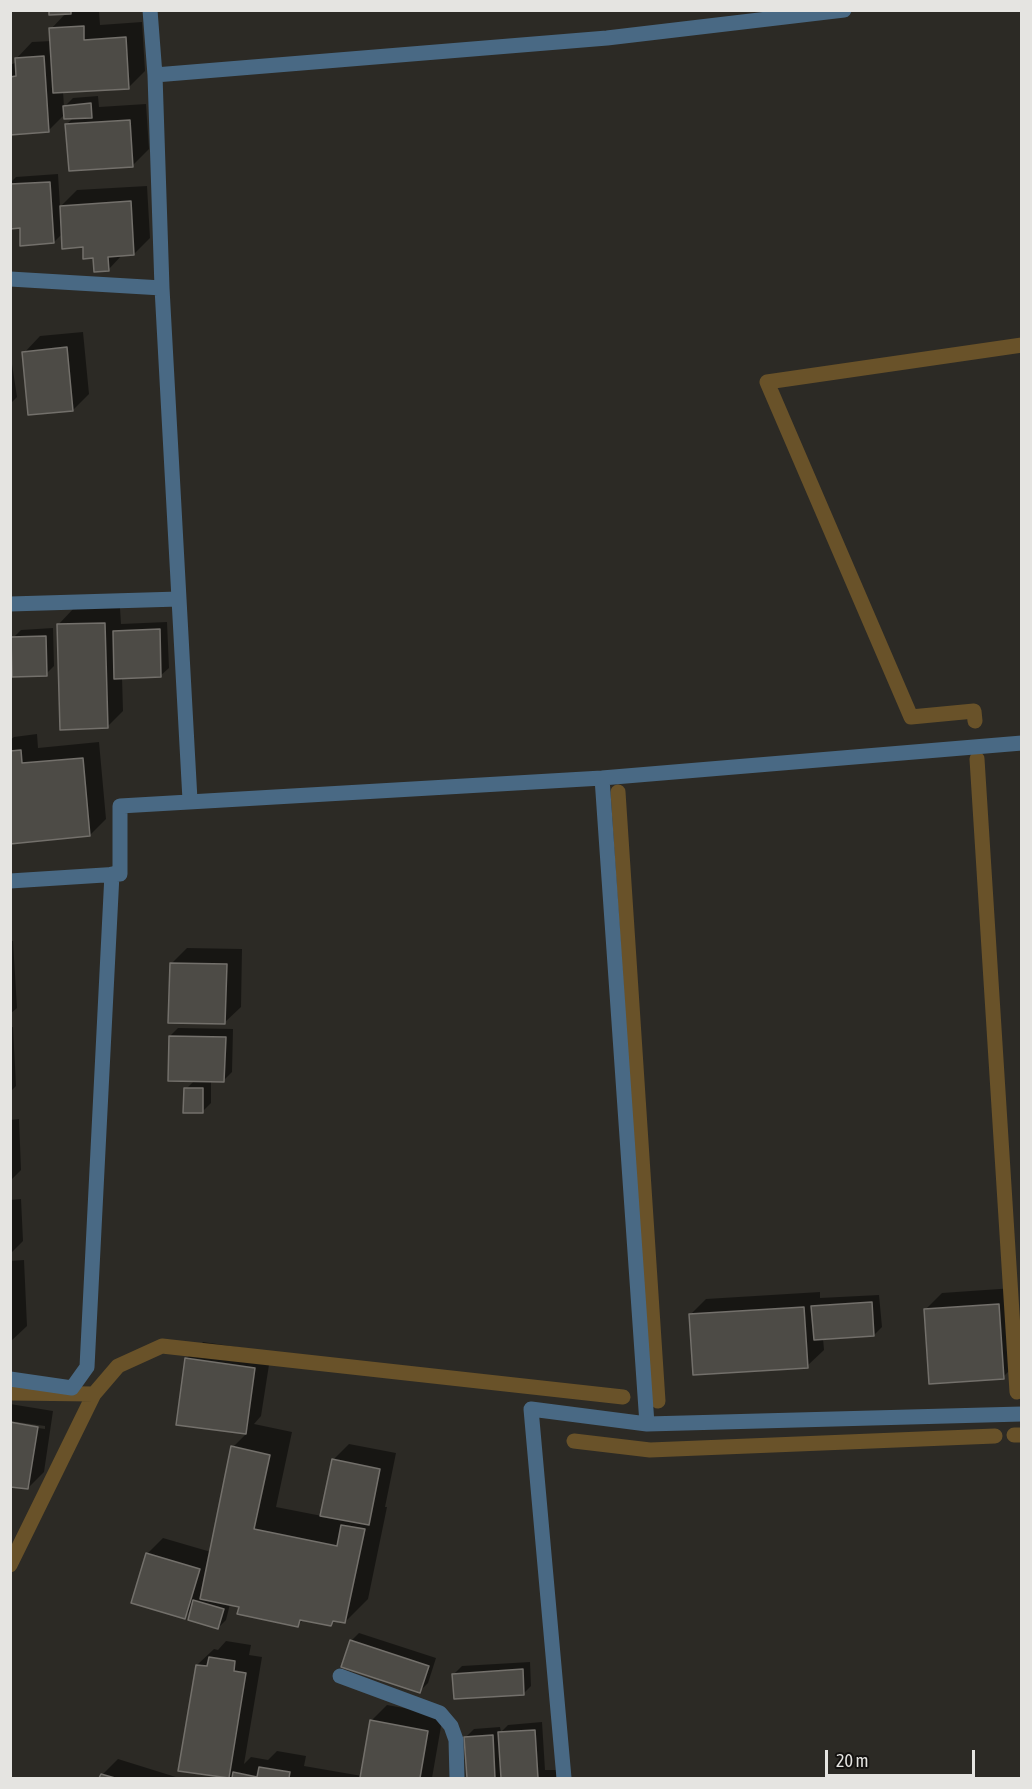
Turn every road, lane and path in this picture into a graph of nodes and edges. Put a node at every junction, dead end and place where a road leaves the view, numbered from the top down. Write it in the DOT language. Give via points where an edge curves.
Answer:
graph roads {
  1 [pos="150,10"];
  2 [pos="844,10"];
  3 [pos="156,75"];
  4 [pos="10,279"];
  5 [pos="162,288"];
  6 [pos="179,599"];
  7 [pos="10,604"];
  8 [pos="1022,743"];
  9 [pos="602,778"];
  10 [pos="190,800"];
  11 [pos="112,874"];
  12 [pos="10,881"];
  13 [pos="10,1379"];
  14 [pos="1022,1414"];
  15 [pos="647,1424"];
  16 [pos="340,1676"];
  17 [pos="457,1779"];
  18 [pos="564,1779"];
  1 -- 3 [label="street"];
  2 -- 3 [label="street" via="607,38"];
  3 -- 5 [label="street"];
  4 -- 5 [label="street"];
  5 -- 6 [label="street"];
  6 -- 7 [label="street"];
  6 -- 10 [label="street"];
  8 -- 9 [label="street"];
  9 -- 10 [label="street"];
  9 -- 15 [label="street"];
  10 -- 11 [label="street" via="120,806 120,874"];
  11 -- 12 [label="street"];
  11 -- 13 [label="street" via="87,1367 72,1388"];
  14 -- 15 [label="street"];
  15 -- 18 [label="street" via="531,1409"];
  16 -- 17 [label="street" via="440,1713 452,1726 456,1740"];
}
